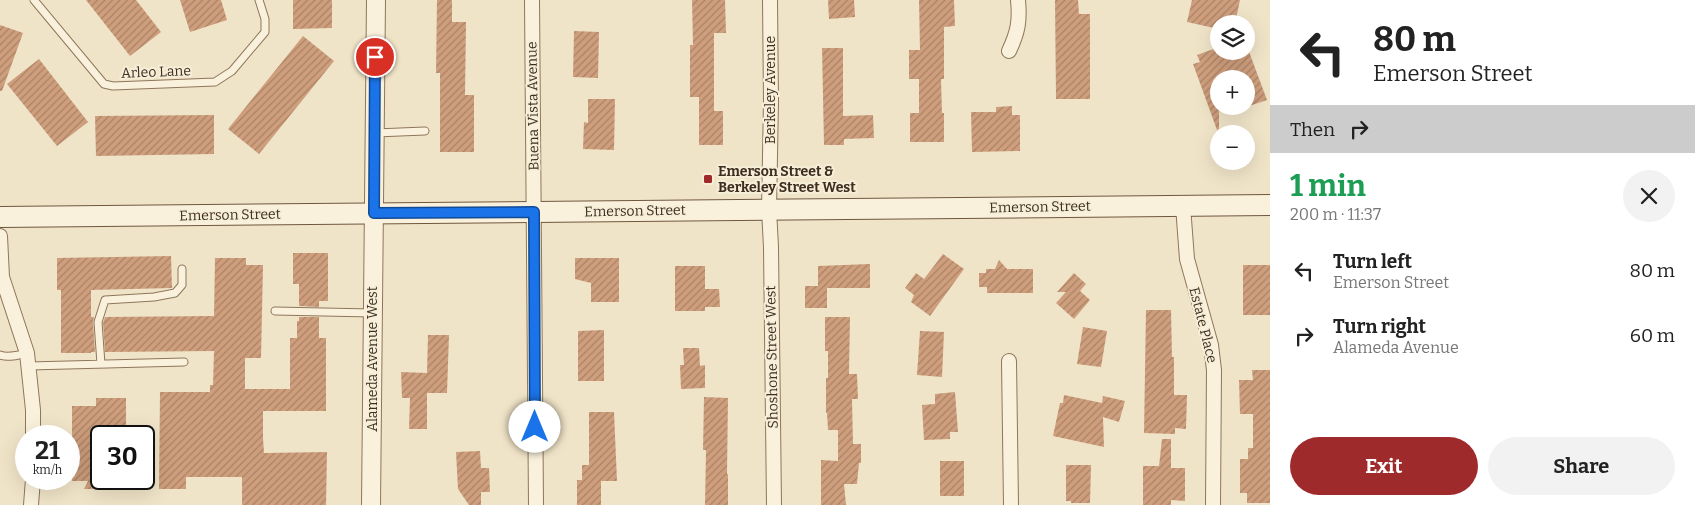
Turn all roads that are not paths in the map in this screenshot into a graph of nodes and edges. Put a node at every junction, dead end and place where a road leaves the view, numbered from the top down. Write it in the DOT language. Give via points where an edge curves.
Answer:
graph roads {
  1 [pos="34,0"];
  2 [pos="260,0"];
  3 [pos="376,0"];
  4 [pos="532,0"];
  5 [pos="770,0"];
  6 [pos="1018,0"];
  7 [pos="1009,51"];
  8 [pos="425,131"];
  9 [pos="375,133"];
  10 [pos="1270,205"];
  11 [pos="1183,206"];
  12 [pos="769,210"];
  13 [pos="534,212"];
  14 [pos="374,213"];
  15 [pos="0,217"];
  16 [pos="0,236"];
  17 [pos="182,269"];
  18 [pos="275,311"];
  19 [pos="373,313"];
  20 [pos="0,355"];
  21 [pos="28,360"];
  22 [pos="1009,361"];
  23 [pos="184,362"];
  24 [pos="101,364"];
  25 [pos="33,425"];
  26 [pos="32,490"];
  27 [pos="31,505"];
  28 [pos="371,505"];
  29 [pos="536,505"];
  30 [pos="774,505"];
  31 [pos="1011,505"];
  32 [pos="1213,505"];
  1 -- 2 [label="lane, Arleo Lane" via="104,84 113,86 215,82 232,71 265,32"];
  3 -- 9 [label="street, Alameda Avenue West"];
  4 -- 13 [label="street, Buena Vista Avenue"];
  5 -- 12 [label="street, Berkeley Avenue"];
  6 -- 7 [label="street" via="1017,35"];
  8 -- 9 [label="lane"];
  9 -- 14 [label="street, Alameda Avenue West"];
  10 -- 11 [label="main road, Emerson Street"];
  11 -- 12 [label="main road, Emerson Street"];
  11 -- 32 [label="street, Estate Place" via="1187,259 1211,345 1214,370"];
  12 -- 13 [label="main road, Emerson Street"];
  12 -- 30 [label="street, Shoshone Street West"];
  13 -- 14 [label="main road, Emerson Street"];
  13 -- 29 [label="street, Buena Vista Avenue"];
  14 -- 15 [label="main road, Emerson Street"];
  14 -- 19 [label="street, Alameda Avenue West"];
  16 -- 21 [label="street" via="2,277"];
  17 -- 24 [label="lane" via="182,285 175,293 105,300 98,322"];
  18 -- 19 [label="lane"];
  19 -- 28 [label="street, Alameda Avenue West"];
  20 -- 21 [label="lane"];
  21 -- 24 [label="lane"];
  21 -- 25 [label="street"];
  22 -- 31 [label="street"];
  23 -- 24 [label="lane"];
  26 -- 27 [label="street"];
}
